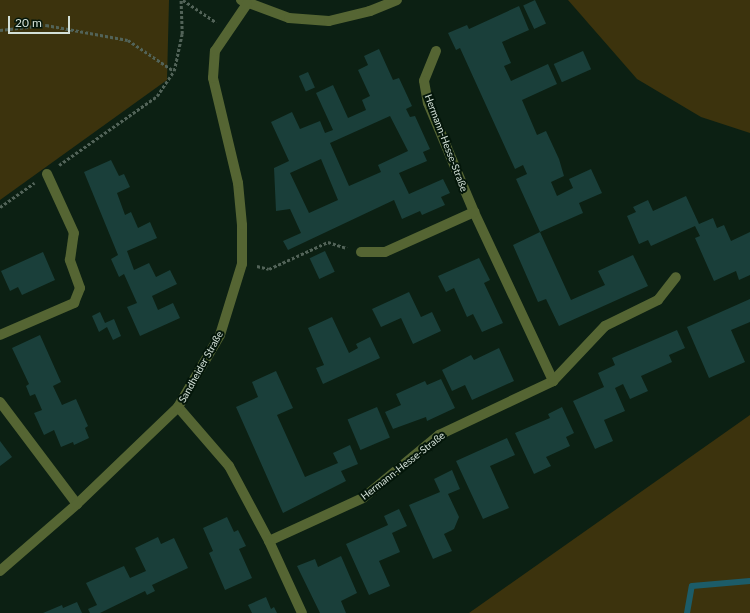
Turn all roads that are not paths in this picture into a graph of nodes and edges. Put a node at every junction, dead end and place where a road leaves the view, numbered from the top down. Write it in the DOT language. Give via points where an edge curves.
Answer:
graph roads {
  1 [pos="397,0"];
  2 [pos="244,2"];
  3 [pos="436,50"];
  4 [pos="47,174"];
  5 [pos="474,212"];
  6 [pos="361,252"];
  7 [pos="676,278"];
  8 [pos="0,335"];
  9 [pos="553,381"];
  10 [pos="0,402"];
  11 [pos="178,407"];
  12 [pos="77,504"];
  13 [pos="269,541"];
  14 [pos="0,571"];
  15 [pos="302,613"];
  1 -- 2 [label="street, Sandheider Straße" via="370,11 329,21 289,18"];
  2 -- 11 [label="street, Sandheider Straße" via="215,51 213,78 238,183 242,264 220,335"];
  3 -- 5 [label="street, Hermann-Hesse-Straße" via="424,81 428,103"];
  4 -- 8 [label="street" via="74,233 70,260 80,288 74,303"];
  5 -- 6 [label="street" via="385,252"];
  5 -- 9 [label="street, Hermann-Hesse-Straße"];
  7 -- 9 [label="street, Hermann-Hesse-Straße" via="658,300 605,326"];
  9 -- 13 [label="street, Hermann-Hesse-Straße" via="439,435 363,498"];
  10 -- 12 [label="street"];
  11 -- 12 [label="street, Sandheider Straße"];
  11 -- 13 [label="street" via="229,466"];
  12 -- 14 [label="street, Sandheider Straße"];
  13 -- 15 [label="street"];
}
